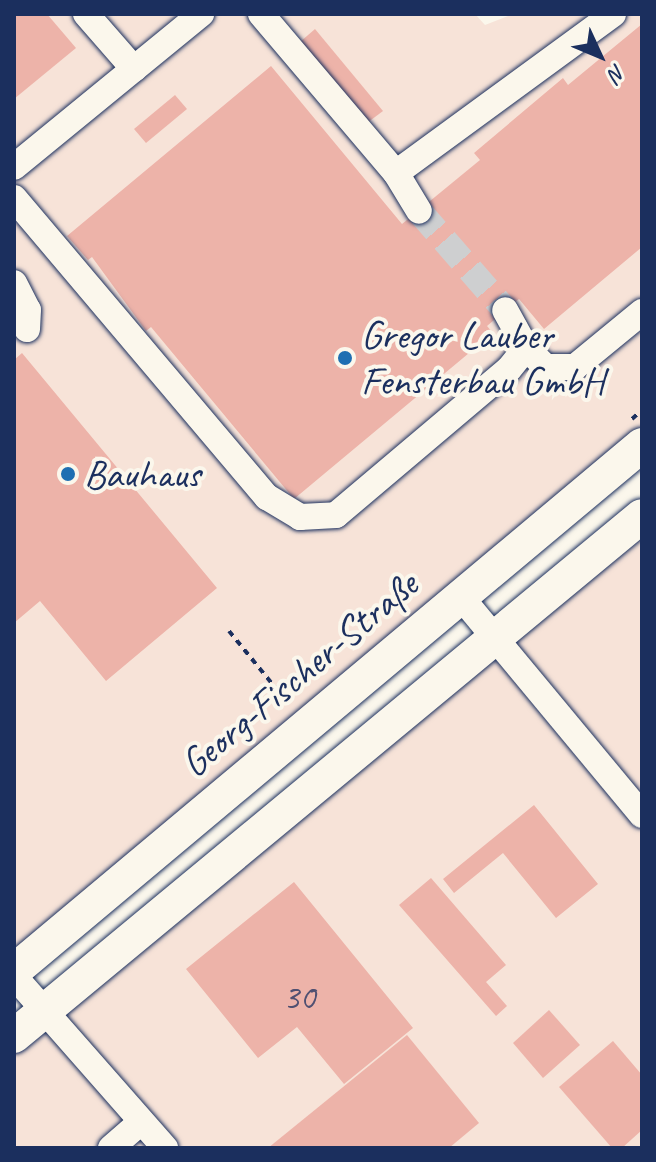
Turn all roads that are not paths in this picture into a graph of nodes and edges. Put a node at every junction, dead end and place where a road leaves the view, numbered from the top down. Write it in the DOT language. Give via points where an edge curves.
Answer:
graph roads {
  1 [pos="86,14"];
  2 [pos="201,14"];
  3 [pos="261,14"];
  4 [pos="613,14"];
  5 [pos="134,69"];
  6 [pos="14,167"];
  7 [pos="396,173"];
  8 [pos="14,198"];
  9 [pos="419,211"];
  10 [pos="14,283"];
  11 [pos="505,310"];
  12 [pos="642,312"];
  13 [pos="27,329"];
  14 [pos="526,348"];
  15 [pos="642,445"];
  16 [pos="642,516"];
  17 [pos="461,597"];
  18 [pos="496,639"];
  19 [pos="642,815"];
  20 [pos="14,973"];
  21 [pos="44,1012"];
  22 [pos="14,1036"];
  23 [pos="141,1122"];
  24 [pos="111,1148"];
  25 [pos="165,1148"];
  1 -- 5 [label="street"];
  2 -- 5 [label="street"];
  3 -- 7 [label="street"];
  4 -- 7 [label="street"];
  5 -- 6 [label="street"];
  7 -- 9 [label="street"];
  8 -- 14 [label="street" via="267,497 300,517 336,515 509,369"];
  10 -- 13 [label="street" via="28,310"];
  11 -- 14 [label="street"];
  12 -- 14 [label="street" via="575,367 546,367"];
  15 -- 17 [label="main road, Georg-Fischer-Straße"];
  16 -- 18 [label="main road"];
  17 -- 18 [label="street"];
  17 -- 20 [label="main road, Georg-Fischer-Straße"];
  18 -- 19 [label="street"];
  18 -- 21 [label="main road"];
  20 -- 21 [label="street"];
  21 -- 22 [label="main road"];
  21 -- 23 [label="street"];
  23 -- 24 [label="street"];
  23 -- 25 [label="street"];
}
